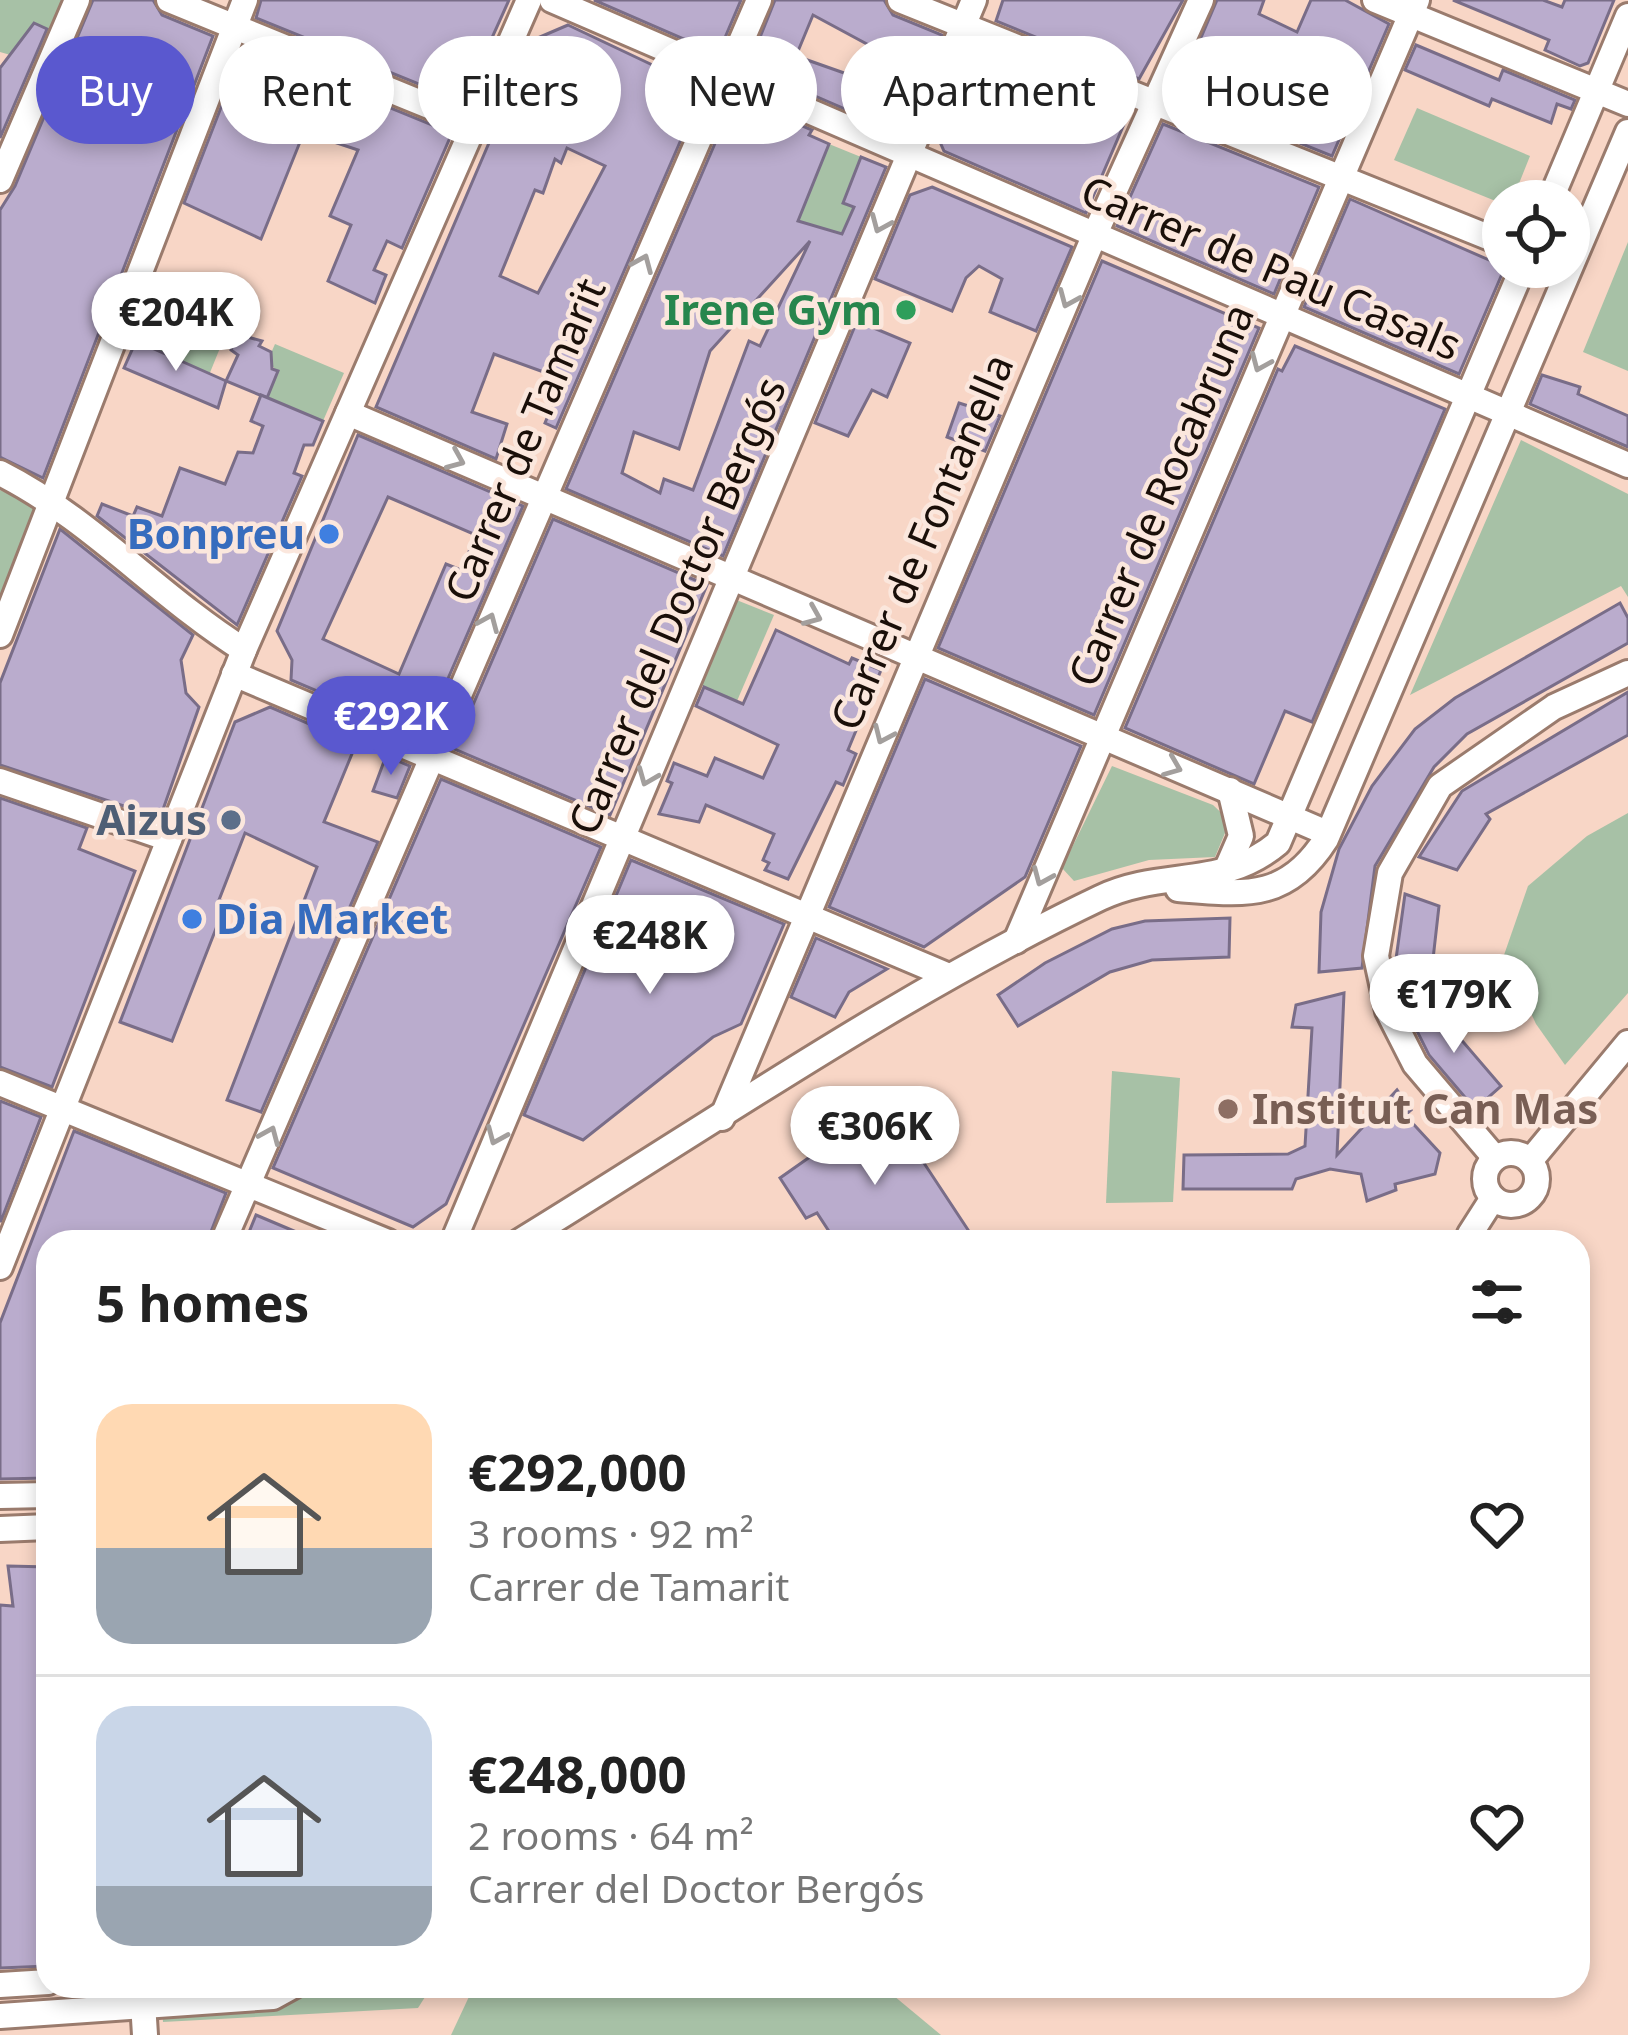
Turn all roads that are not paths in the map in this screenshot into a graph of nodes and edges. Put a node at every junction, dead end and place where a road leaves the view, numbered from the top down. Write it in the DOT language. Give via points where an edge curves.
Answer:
graph roads {
  1 [pos="77,0"];
  2 [pos="169,0"];
  3 [pos="245,0"];
  4 [pos="530,0"];
  5 [pos="552,0"];
  6 [pos="758,0"];
  7 [pos="900,0"];
  8 [pos="974,0"];
  9 [pos="1201,0"];
  10 [pos="1375,0"];
  11 [pos="1414,8"];
  12 [pos="1628,16"];
  13 [pos="963,26"];
  14 [pos="235,29"];
  15 [pos="513,36"];
  16 [pos="742,36"];
  17 [pos="645,42"];
  18 [pos="1597,90"];
  19 [pos="418,102"];
  20 [pos="1156,102"];
  21 [pos="1628,104"];
  22 [pos="817,117"];
  23 [pos="1628,132"];
  24 [pos="464,144"];
  25 [pos="695,144"];
  26 [pos="909,157"];
  27 [pos="1339,178"];
  28 [pos="0,180"];
  29 [pos="1559,180"];
  30 [pos="1095,234"];
  31 [pos="1482,235"];
  32 [pos="1513,288"];
  33 [pos="1280,316"];
  34 [pos="1468,395"];
  35 [pos="1508,411"];
  36 [pos="348,413"];
  37 [pos="1628,465"];
  38 [pos="0,473"];
  39 [pos="542,497"];
  40 [pos="51,499"];
  41 [pos="728,579"];
  42 [pos="0,634"];
  43 [pos="244,650"];
  44 [pos="916,659"];
  45 [pos="1628,673"];
  46 [pos="235,674"];
  47 [pos="1100,738"];
  48 [pos="430,759"];
  49 [pos="0,781"];
  50 [pos="1230,790"];
  51 [pos="1291,814"];
  52 [pos="1323,831"];
  53 [pos="622,838"];
  54 [pos="169,839"];
  55 [pos="1224,874"];
  56 [pos="1104,896"];
  57 [pos="803,917"];
  58 [pos="1016,941"];
  59 [pos="949,976"];
  60 [pos="1628,1043"];
  61 [pos="0,1083"];
  62 [pos="62,1110"];
  63 [pos="722,1118"];
  64 [pos="1495,1158"];
  65 [pos="1530,1161"];
  66 [pos="248,1185"];
  67 [pos="1493,1198"];
  68 [pos="228,1230"];
  69 [pos="359,1230"];
  70 [pos="458,1230"];
  71 [pos="539,1230"];
  72 [pos="1473,1230"];
  73 [pos="0,1267"];
  74 [pos="36,1495"];
  75 [pos="0,1496"];
  76 [pos="36,1528"];
  77 [pos="0,1529"];
  78 [pos="36,1983"];
  79 [pos="0,1985"];
  80 [pos="135,1998"];
  81 [pos="142,1998"];
  82 [pos="0,2016"];
  83 [pos="145,2035"];
  1 -- 28 [label="street"];
  2 -- 14 [label="street"];
  3 -- 14 [label="street"];
  4 -- 15 [label="street"];
  5 -- 17 [label="street, Carrer de Pau Casals"];
  6 -- 16 [label="street, Carrer de Tamarit"];
  7 -- 13 [label="street"];
  8 -- 13 [label="street, Carrer del Doctor Bergós"];
  9 -- 20 [label="street, Carrer de Fontanella"];
  10 -- 11 [label="street"];
  11 -- 18 [label="street"];
  11 -- 27 [label="street, Carrer de Rocabruna"];
  12 -- 18 [label="street"];
  13 -- 20 [label="street"];
  13 -- 26 [label="street, Carrer del Doctor Bergós"];
  14 -- 19 [label="street"];
  14 -- 40 [label="street"];
  18 -- 21 [label="street"];
  18 -- 29 [label="street"];
  20 -- 27 [label="street"];
  20 -- 30 [label="street, Carrer de Fontanella"];
  22 -- 26 [label="street, Carrer de Pau Casals"];
  23 -- 35 [label="street"];
  24 -- 36 [label="street"];
  39 -- 25 [label="street, Carrer de Tamarit, one-way"];
  26 -- 30 [label="street, Carrer de Pau Casals"];
  26 -- 41 [label="street, Carrer del Doctor Bergós, one-way"];
  27 -- 31 [label="street"];
  27 -- 33 [label="street, Carrer de Rocabruna"];
  30 -- 33 [label="street, Carrer de Pau Casals"];
  30 -- 44 [label="street, Carrer de Fontanella, one-way"];
  32 -- 34 [label="street"];
  33 -- 34 [label="street, Carrer de Pau Casals"];
  33 -- 47 [label="street, Carrer de Rocabruna, one-way"];
  34 -- 35 [label="street, Carrer de Pau Casals"];
  34 -- 51 [label="street"];
  35 -- 37 [label="street, Carrer de Pau Casals"];
  35 -- 52 [label="street"];
  36 -- 39 [label="street, one-way"];
  36 -- 43 [label="street"];
  38 -- 40 [label="street"];
  39 -- 41 [label="street"];
  48 -- 39 [label="street, Carrer de Tamarit, one-way"];
  40 -- 42 [label="street"];
  40 -- 43 [label="street"];
  41 -- 44 [label="street, one-way"];
  41 -- 53 [label="street, Carrer del Doctor Bergós, one-way"];
  43 -- 46 [label="street"];
  44 -- 47 [label="street"];
  44 -- 57 [label="street, Carrer de Fontanella, one-way"];
  45 -- 64 [label="street" via="1554,707 1439,786 1390,872 1376,956 1388,1011 1415,1064"];
  46 -- 48 [label="street"];
  46 -- 54 [label="street"];
  47 -- 50 [label="street, one-way"];
  47 -- 58 [label="street, Carrer de Rocabruna, one-way"];
  48 -- 53 [label="street"];
  66 -- 48 [label="street, Carrer de Tamarit, one-way"];
  49 -- 54 [label="street"];
  50 -- 51 [label="street"];
  50 -- 55 [label="street" via="1241,836"];
  51 -- 52 [label="street"];
  51 -- 55 [label="street" via="1278,843 1252,865"];
  52 -- 56 [label="street" via="1312,862 1282,884 1242,896 1180,889"];
  53 -- 57 [label="street"];
  53 -- 70 [label="street, Carrer del Doctor Bergós, one-way"];
  54 -- 62 [label="street"];
  55 -- 56 [label="street" via="1149,881"];
  56 -- 58 [label="street"];
  57 -- 59 [label="street"];
  57 -- 63 [label="street, Carrer de Fontanella"];
  58 -- 59 [label="street"];
  59 -- 63 [label="street"];
  60 -- 65 [label="street"];
  61 -- 62 [label="street"];
  62 -- 66 [label="street"];
  62 -- 73 [label="street"];
  63 -- 71 [label="street"];
  64 -- 65 [label="street" via="1509,1153"];
  64 -- 67 [label="street" via="1485,1182"];
  65 -- 67 [label="street" via="1538,1176 1528,1199 1506,1205"];
  66 -- 68 [label="street, Carrer de Tamarit"];
  66 -- 69 [label="street"];
  67 -- 72 [label="street"];
  74 -- 75 [label="street"];
  76 -- 77 [label="street"];
  78 -- 79 [label="street"];
  80 -- 82 [label="street"];
  81 -- 83 [label="street"];
}
